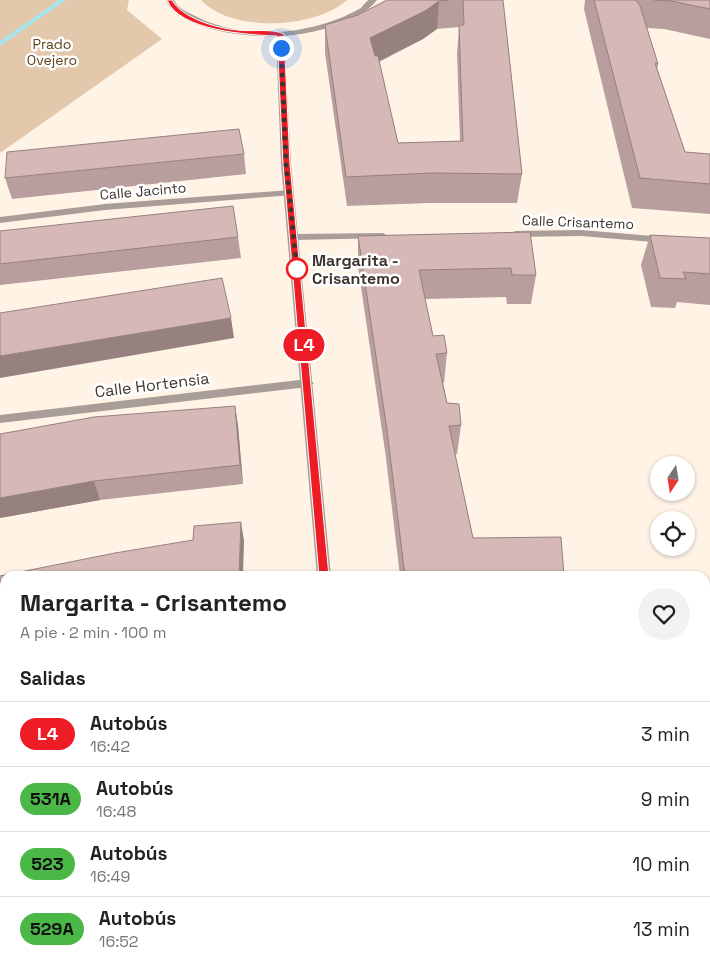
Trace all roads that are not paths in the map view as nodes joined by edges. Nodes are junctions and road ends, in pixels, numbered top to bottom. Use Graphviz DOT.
graph roads {
  1 [pos="170,0"];
  2 [pos="373,0"];
  3 [pos="280,34"];
  4 [pos="290,194"];
  5 [pos="0,220"];
  6 [pos="502,234"];
  7 [pos="393,236"];
  8 [pos="294,237"];
  9 [pos="680,241"];
  10 [pos="308,383"];
  11 [pos="0,419"];
  12 [pos="324,571"];
  1 -- 3 [label="street"];
  2 -- 3 [label="street"];
  3 -- 4 [label="street"];
  4 -- 5 [label="street, Calle Jacinto"];
  4 -- 8 [label="street"];
  6 -- 9 [label="street, Calle Crisantemo"];
  7 -- 8 [label="street"];
  8 -- 10 [label="street"];
  10 -- 11 [label="street, Calle Hortensia"];
  10 -- 12 [label="street"];
}
